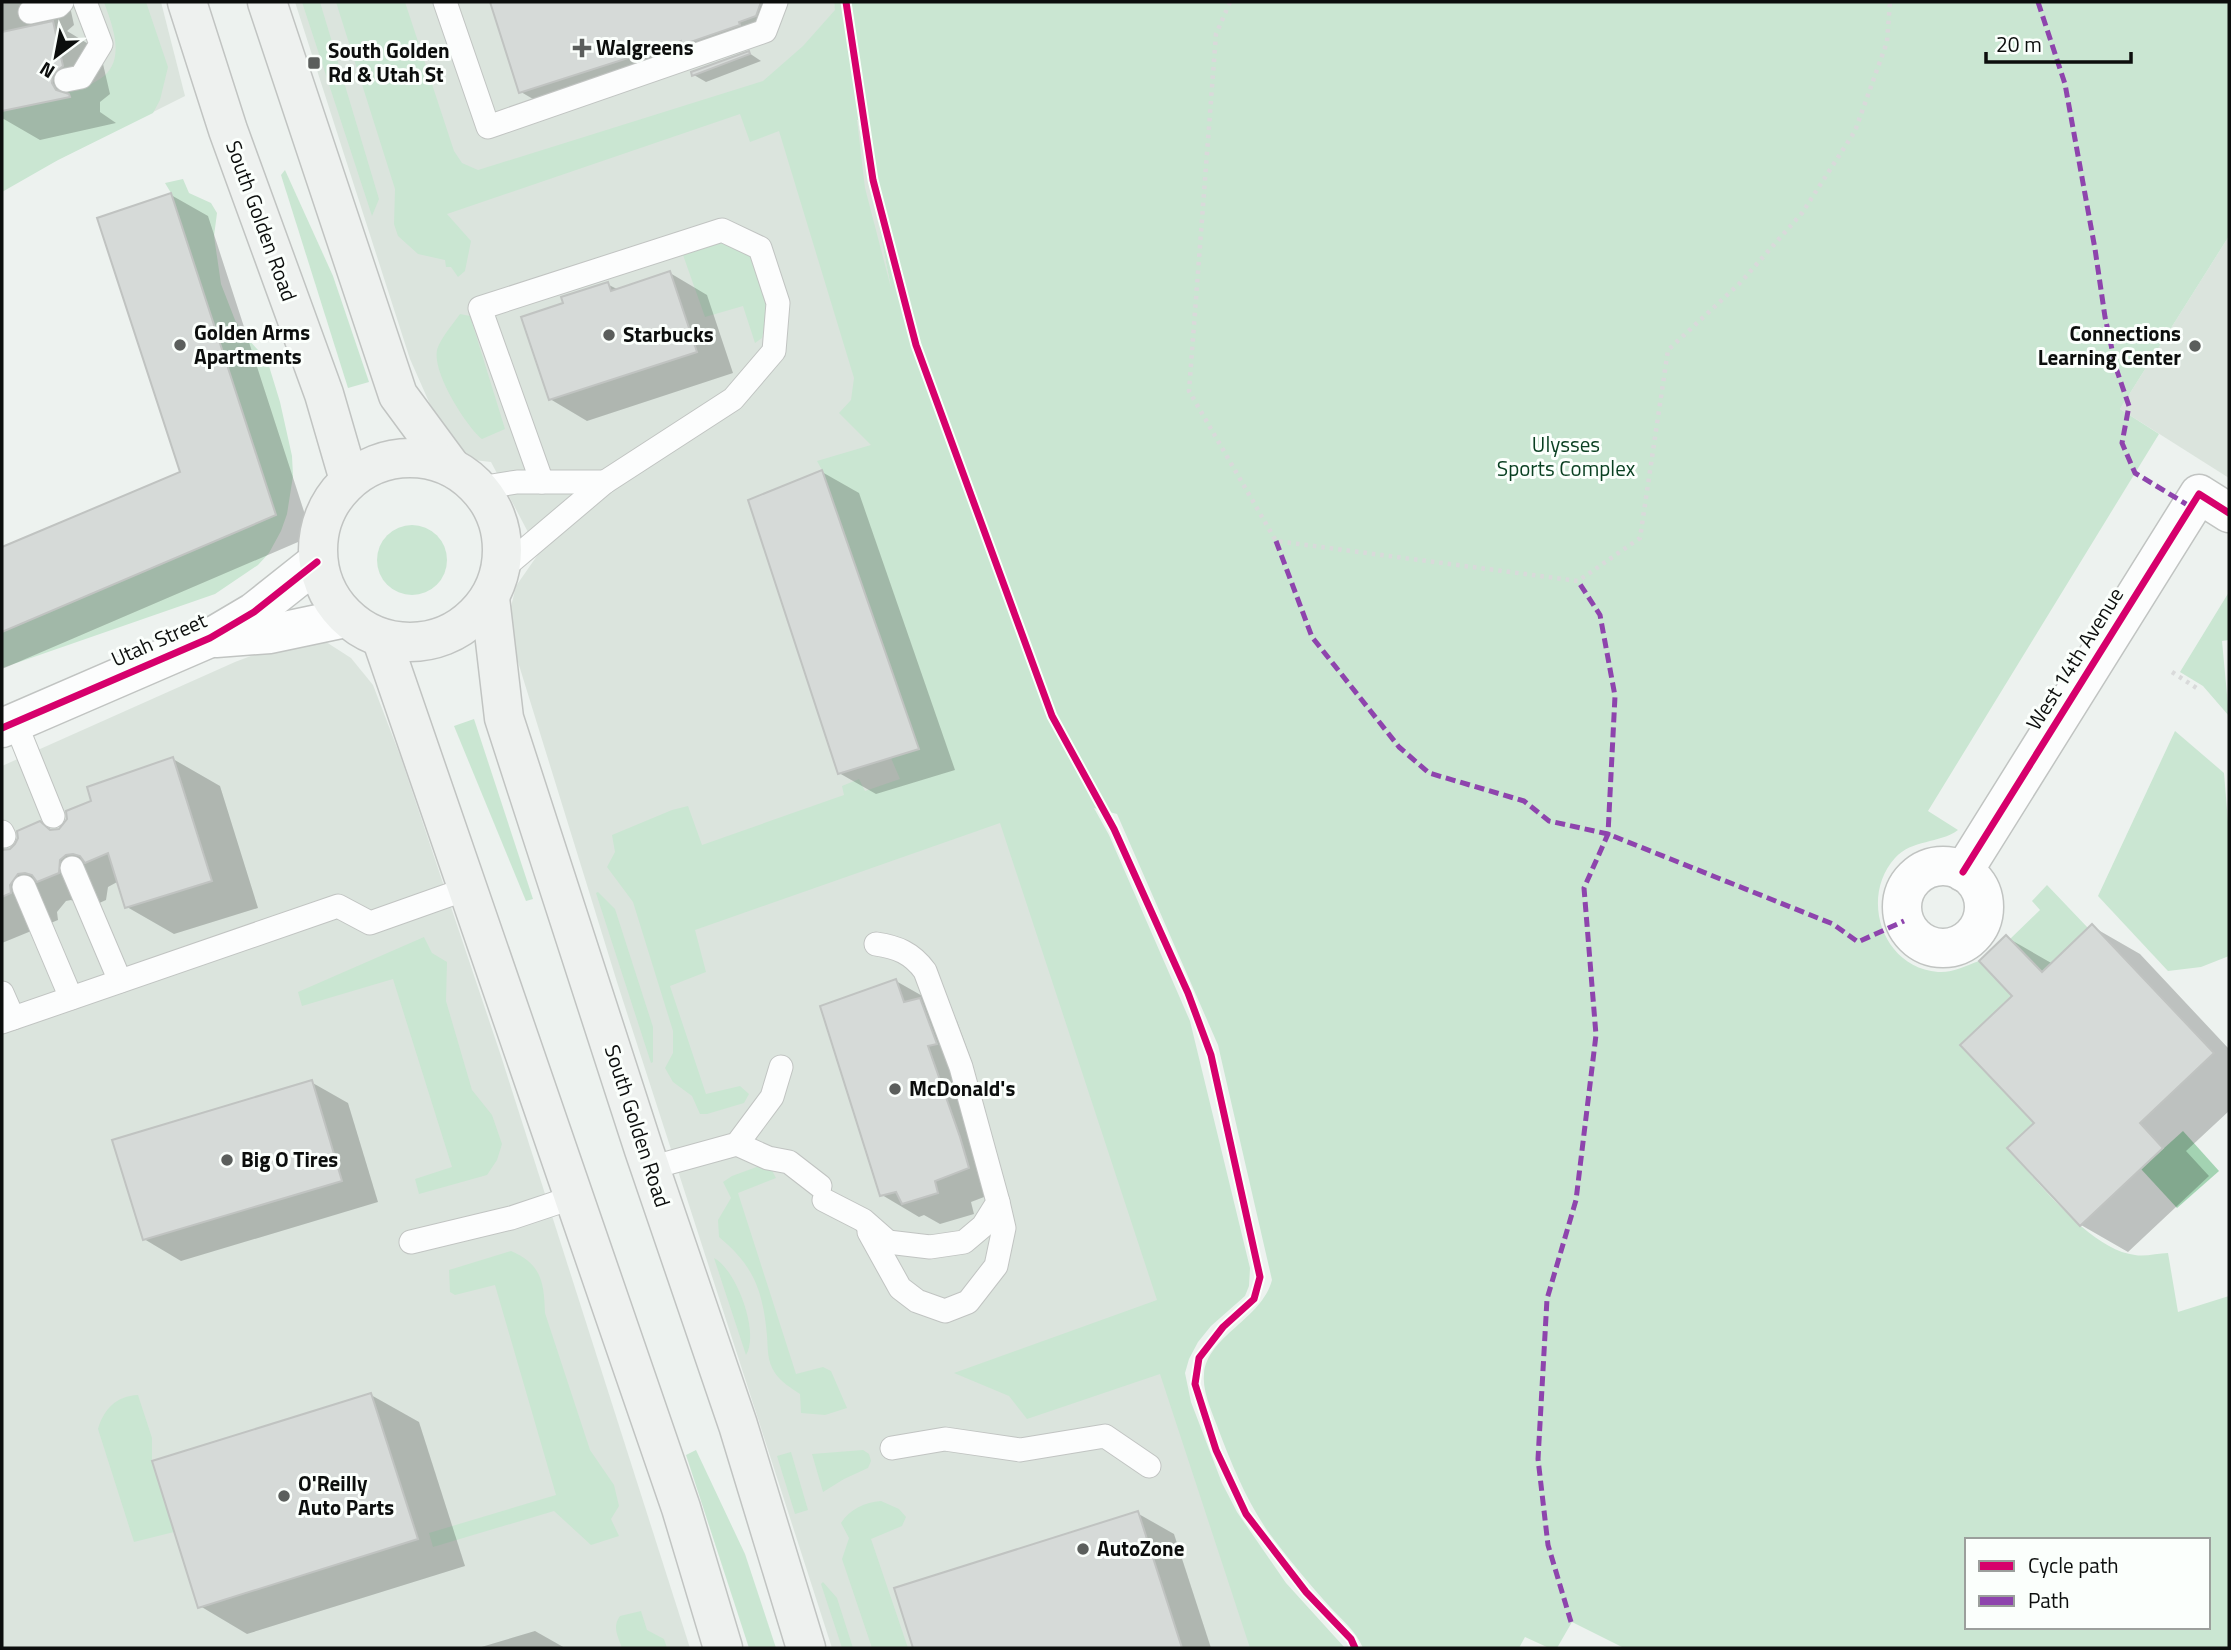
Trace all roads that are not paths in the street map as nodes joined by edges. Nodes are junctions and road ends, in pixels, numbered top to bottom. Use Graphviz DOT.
graph roads {
  1 [pos="62,2"];
  2 [pos="85,2"];
  3 [pos="187,2"];
  4 [pos="267,2"];
  5 [pos="445,2"];
  6 [pos="776,2"];
  7 [pos="30,12"];
  8 [pos="66,80"];
  9 [pos="465,477"];
  10 [pos="349,480"];
  11 [pos="542,482"];
  12 [pos="605,482"];
  13 [pos="2229,513"];
  14 [pos="317,562"];
  15 [pos="496,584"];
  16 [pos="346,618"];
  17 [pos="210,638"];
  18 [pos="382,640"];
  19 [pos="8,725"];
  20 [pos="53,816"];
  21 [pos="72,869"];
  22 [pos="1963,872"];
  23 [pos="24,887"];
  24 [pos="466,889"];
  25 [pos="876,944"];
  26 [pos="120,981"];
  27 [pos="2,993"];
  28 [pos="71,998"];
  29 [pos="7,1020"];
  30 [pos="781,1067"];
  31 [pos="737,1144"];
  32 [pos="650,1168"];
  33 [pos="574,1197"];
  34 [pos="998,1202"];
  35 [pos="863,1220"];
  36 [pos="411,1242"];
  37 [pos="892,1448"];
  38 [pos="1149,1466"];
  39 [pos="723,1648"];
  40 [pos="806,1648"];
  1 -- 7 [label="lane"];
  2 -- 8 [label="lane"];
  3 -- 10 [label="main road, South Golden Road"];
  4 -- 9 [label="main road"];
  5 -- 6 [label="lane"];
  9 -- 10 [label="main road"];
  9 -- 11 [label="lane"];
  9 -- 15 [label="main road"];
  10 -- 14 [label="main road"];
  11 -- 12 [label="lane"];
  11 -- 12 [label="lane"];
  12 -- 15 [label="lane"];
  13 -- 22 [label="street, West 14th Avenue"];
  14 -- 16 [label="main road"];
  14 -- 17 [label="street, Utah Street"];
  15 -- 18 [label="main road"];
  15 -- 32 [label="main road, South Golden Road"];
  16 -- 17 [label="street, Utah Street"];
  16 -- 18 [label="main road"];
  17 -- 19 [label="street, Utah Street"];
  18 -- 24 [label="main road"];
  19 -- 20 [label="lane"];
  21 -- 26 [label="lane"];
  23 -- 28 [label="lane"];
  24 -- 26 [label="lane"];
  24 -- 33 [label="main road"];
  25 -- 34 [label="lane"];
  26 -- 28 [label="lane"];
  27 -- 29 [label="lane"];
  28 -- 29 [label="lane"];
  30 -- 31 [label="lane"];
  31 -- 32 [label="lane"];
  31 -- 35 [label="lane"];
  32 -- 40 [label="main road, South Golden Road"];
  33 -- 36 [label="lane"];
  33 -- 39 [label="main road"];
  34 -- 35 [label="lane"];
  34 -- 35 [label="lane"];
  37 -- 38 [label="lane"];
}
